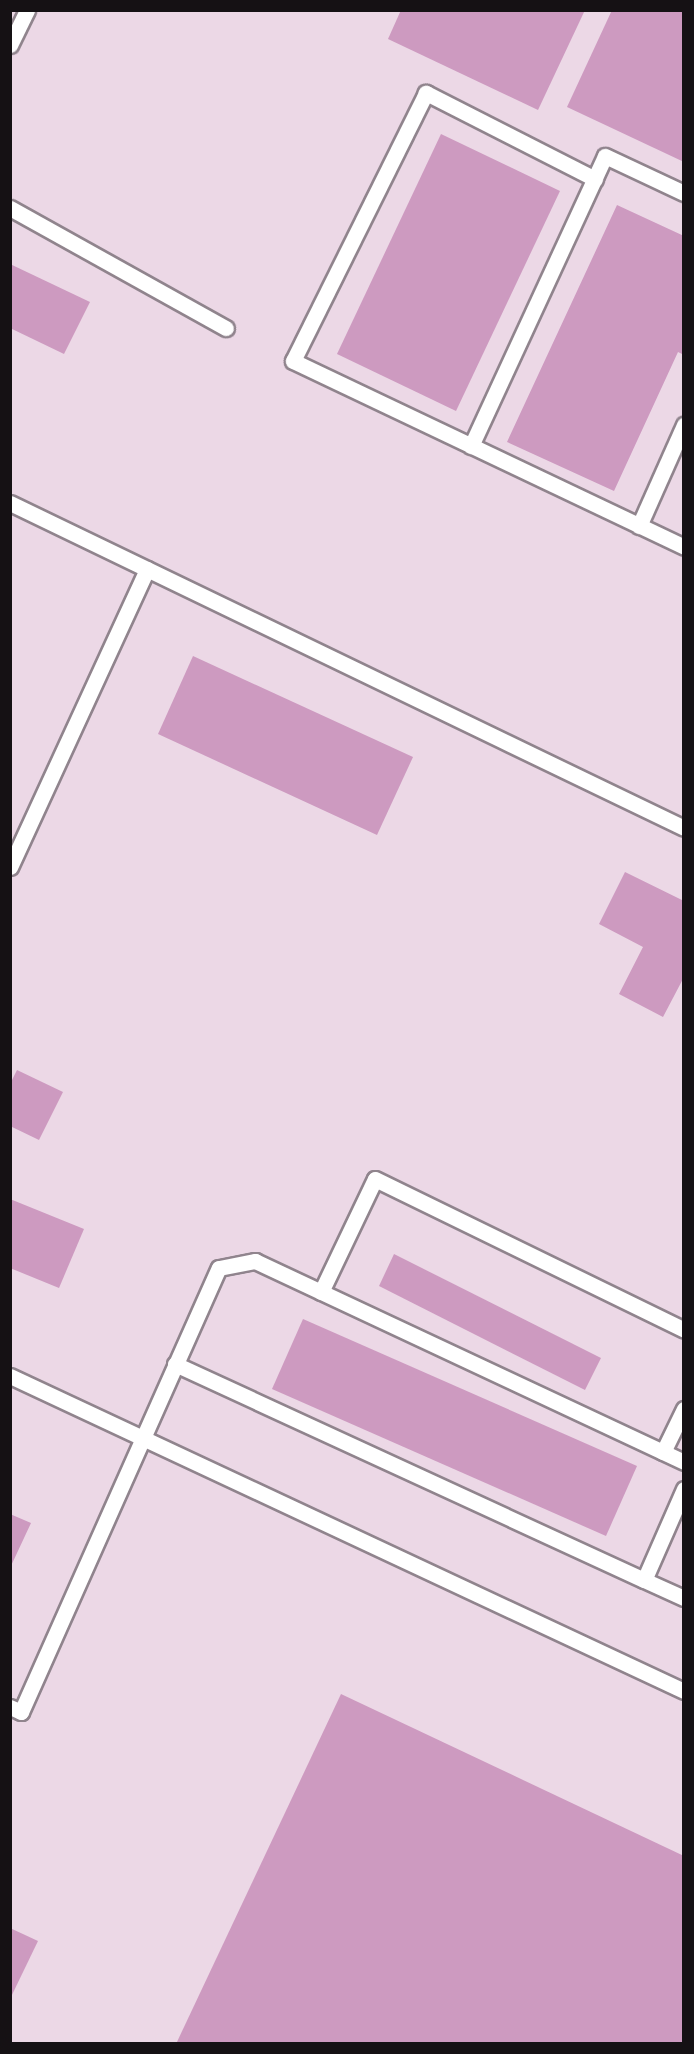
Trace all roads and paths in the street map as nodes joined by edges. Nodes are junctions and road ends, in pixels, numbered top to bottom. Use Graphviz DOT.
graph roads {
  1 [pos="27,10"];
  2 [pos="10,45"];
  3 [pos="595,179"];
  4 [pos="684,193"];
  5 [pos="10,208"];
  6 [pos="226,328"];
  7 [pos="684,425"];
  8 [pos="471,446"];
  9 [pos="10,504"];
  10 [pos="639,526"];
  11 [pos="684,547"];
  12 [pos="147,569"];
  13 [pos="684,828"];
  14 [pos="10,867"];
  15 [pos="321,1292"];
  16 [pos="684,1330"];
  17 [pos="175,1364"];
  18 [pos="10,1376"];
  19 [pos="684,1409"];
  20 [pos="142,1438"];
  21 [pos="663,1452"];
  22 [pos="684,1462"];
  23 [pos="684,1489"];
  24 [pos="644,1580"];
  25 [pos="684,1598"];
  26 [pos="684,1691"];
  27 [pos="10,1707"];
  1 -- 2 [label="lane"];
  3 -- 4 [label="lane"];
  3 -- 8 [label="lane"];
  3 -- 8 [label="lane"];
  5 -- 6 [label="lane"];
  7 -- 10 [label="lane"];
  8 -- 10 [label="lane"];
  9 -- 12 [label="lane"];
  10 -- 11 [label="lane"];
  12 -- 13 [label="lane"];
  12 -- 14 [label="lane"];
  15 -- 16 [label="lane"];
  15 -- 17 [label="lane"];
  15 -- 21 [label="lane"];
  17 -- 20 [label="lane"];
  17 -- 24 [label="lane"];
  18 -- 20 [label="lane"];
  19 -- 21 [label="lane"];
  20 -- 26 [label="lane"];
  20 -- 27 [label="lane"];
  21 -- 22 [label="lane"];
  23 -- 24 [label="lane"];
  24 -- 25 [label="lane"];
}
